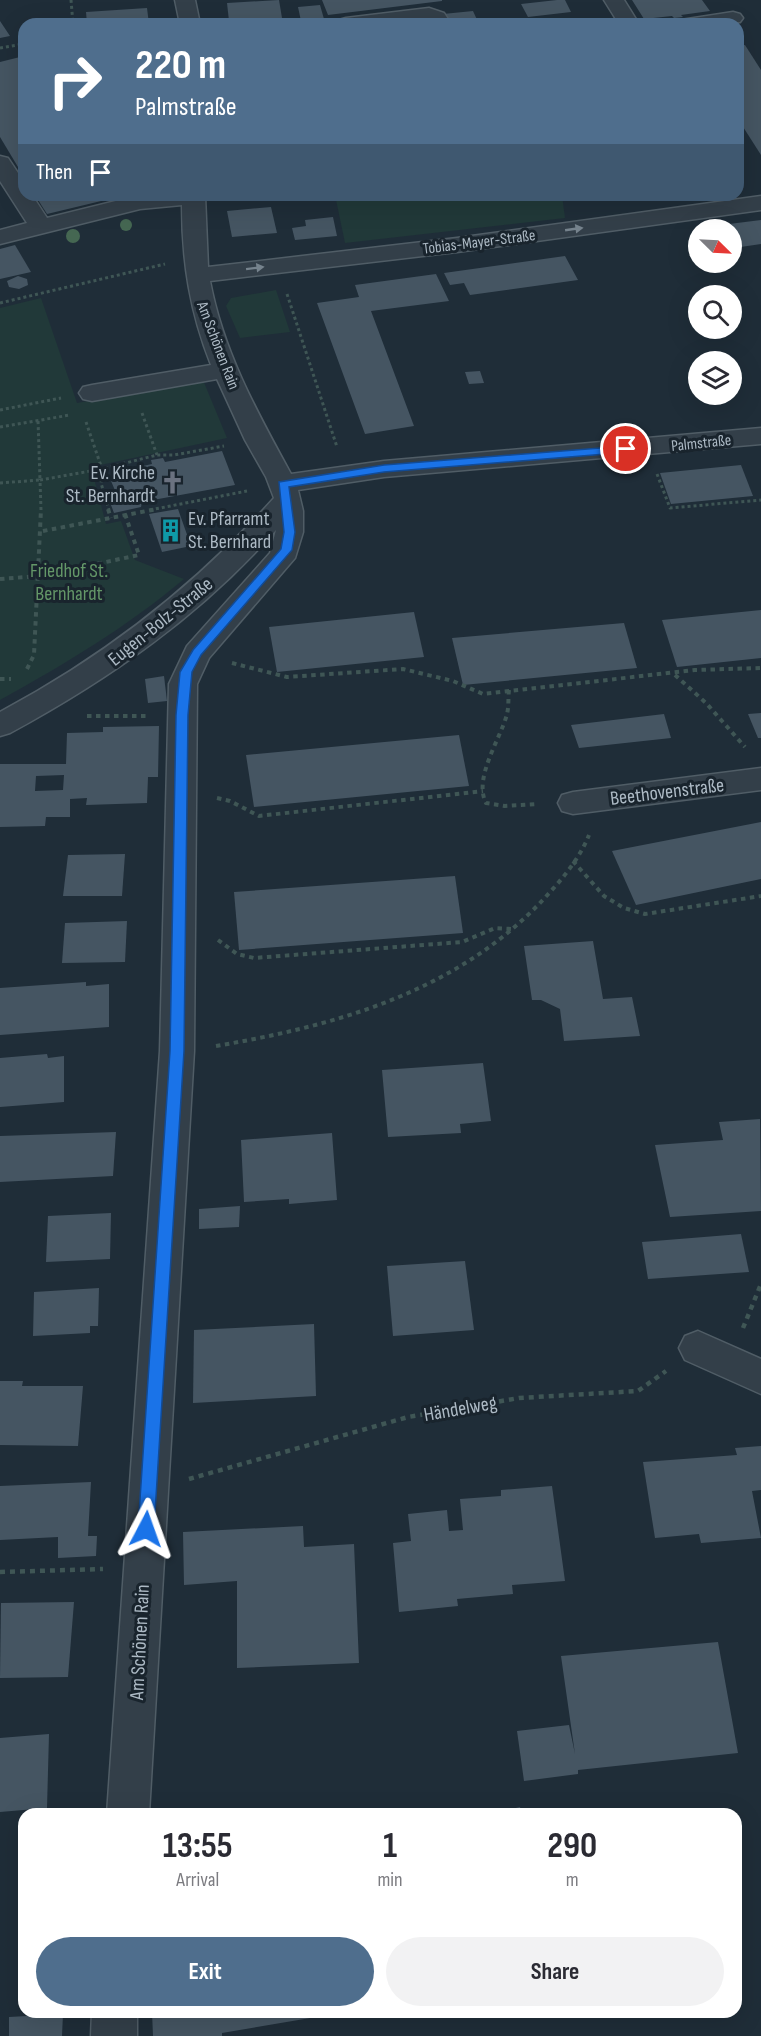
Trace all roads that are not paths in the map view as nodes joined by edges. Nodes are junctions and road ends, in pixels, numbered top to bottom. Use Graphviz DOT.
graph roads {
  1 [pos="185,0"];
  2 [pos="614,0"];
  3 [pos="189,18"];
  4 [pos="396,18"];
  5 [pos="438,18"];
  6 [pos="625,18"];
  7 [pos="0,163"];
  8 [pos="18,190"];
  9 [pos="25,201"];
  10 [pos="149,201"];
  11 [pos="194,201"];
  12 [pos="744,201"];
  13 [pos="42,226"];
  14 [pos="0,237"];
  15 [pos="196,267"];
  16 [pos="227,370"];
  17 [pos="87,403"];
  18 [pos="761,436"];
  19 [pos="285,493"];
  20 [pos="0,725"];
  21 [pos="761,779"];
  22 [pos="582,801"];
  23 [pos="713,1355"];
  24 [pos="761,1377"];
  25 [pos="128,1808"];
  26 [pos="115,2018"];
  27 [pos="114,2036"];
  1 -- 3 [label="street"];
  2 -- 6 [label="street"];
  4 -- 5 [label="street"];
  7 -- 8 [label="street"];
  9 -- 13 [label="street"];
  10 -- 13 [label="street"];
  11 -- 15 [label="street, Am Schönen Rain"];
  15 -- 12 [label="street, Tobias-Mayer-Straße, one-way"];
  13 -- 14 [label="street"];
  15 -- 16 [label="street, Am Schönen Rain"];
  16 -- 17 [label="street"];
  16 -- 19 [label="street, Am Schönen Rain"];
  18 -- 19 [label="street, Palmstraße"];
  19 -- 20 [label="street, Eugen-Bolz-Straße"];
  19 -- 25 [label="street, Am Schönen Rain"];
  21 -- 22 [label="street, Beethovenstraße"];
  23 -- 24 [label="street"];
  26 -- 27 [label="street"];
}
